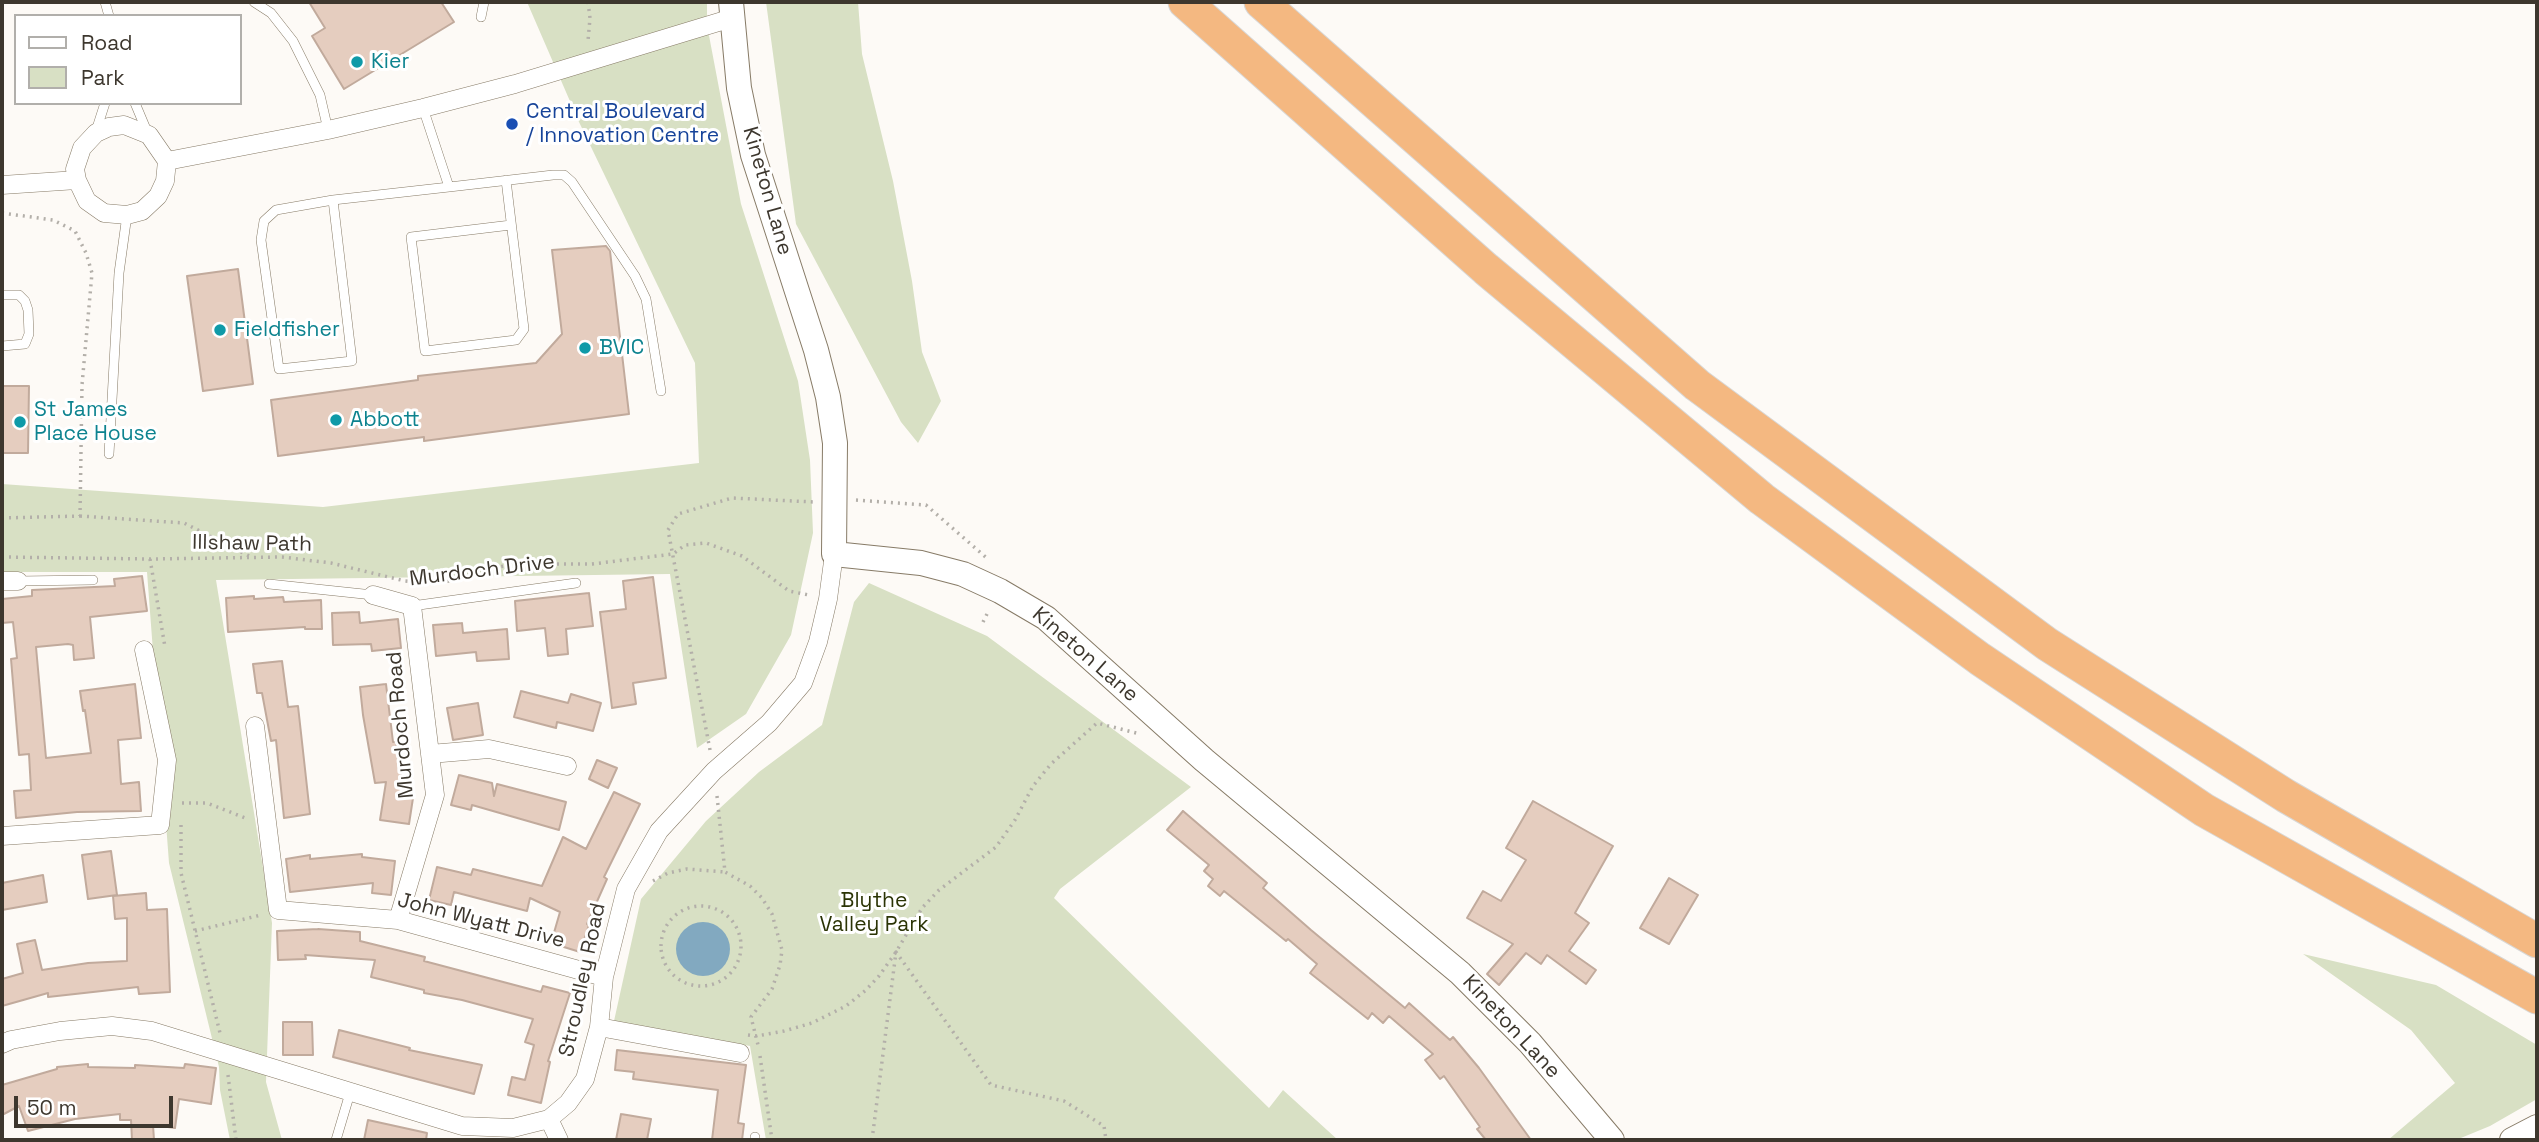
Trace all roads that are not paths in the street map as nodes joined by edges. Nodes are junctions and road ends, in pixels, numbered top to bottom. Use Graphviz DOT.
graph roads {
  1 [pos="254,2"];
  2 [pos="484,2"];
  3 [pos="1185,2"];
  4 [pos="1261,2"];
  5 [pos="732,10"];
  6 [pos="481,17"];
  7 [pos="104,105"];
  8 [pos="136,105"];
  9 [pos="423,108"];
  10 [pos="328,130"];
  11 [pos="96,133"];
  12 [pos="149,135"];
  13 [pos="167,161"];
  14 [pos="77,180"];
  15 [pos="506,180"];
  16 [pos="2,185"];
  17 [pos="449,187"];
  18 [pos="333,200"];
  19 [pos="127,215"];
  20 [pos="511,225"];
  21 [pos="2,295"];
  22 [pos="2,346"];
  23 [pos="661,391"];
  24 [pos="109,454"];
  25 [pos="834,554"];
  26 [pos="93,580"];
  27 [pos="10,581"];
  28 [pos="576,583"];
  29 [pos="270,584"];
  30 [pos="373,595"];
  31 [pos="412,606"];
  32 [pos="144,650"];
  33 [pos="255,726"];
  34 [pos="430,754"];
  35 [pos="567,766"];
  36 [pos="2,836"];
  37 [pos="398,920"];
  38 [pos="2537,941"];
  39 [pos="604,977"];
  40 [pos="2537,997"];
  41 [pos="599,1027"];
  42 [pos="2,1044"];
  43 [pos="740,1053"];
  44 [pos="350,1093"];
  45 [pos="549,1119"];
  46 [pos="2537,1127"];
  47 [pos="336,1140"];
  48 [pos="559,1140"];
  49 [pos="1612,1140"];
  50 [pos="2512,1140"];
  1 -- 10 [label="lane"];
  2 -- 6 [label="lane"];
  3 -- 40 [label="highway"];
  4 -- 38 [label="highway"];
  5 -- 9 [label="street"];
  5 -- 25 [label="street, Kineton Lane"];
  7 -- 11 [label="lane"];
  8 -- 12 [label="lane"];
  9 -- 10 [label="street"];
  9 -- 17 [label="lane"];
  10 -- 13 [label="street"];
  11 -- 12 [label="street"];
  11 -- 14 [label="street"];
  12 -- 13 [label="street"];
  13 -- 19 [label="street"];
  14 -- 16 [label="street"];
  14 -- 19 [label="street"];
  15 -- 17 [label="lane"];
  15 -- 20 [label="lane"];
  15 -- 23 [label="lane"];
  17 -- 18 [label="lane"];
  18 -- 18 [label="lane"];
  19 -- 24 [label="lane"];
  20 -- 20 [label="lane"];
  21 -- 22 [label="lane"];
  25 -- 39 [label="street, Stroudley Road"];
  25 -- 49 [label="street, Kineton Lane"];
  26 -- 27 [label="lane"];
  28 -- 31 [label="lane, Murdoch Drive"];
  29 -- 30 [label="lane, Murdoch Drive"];
  30 -- 31 [label="street, Murdoch Drive"];
  31 -- 34 [label="street, Murdoch Road"];
  32 -- 36 [label="street"];
  33 -- 37 [label="street, John Wyatt Drive"];
  34 -- 35 [label="street"];
  34 -- 37 [label="street, Murdoch Road"];
  37 -- 39 [label="street, John Wyatt Drive"];
  39 -- 41 [label="street, Stroudley Road"];
  41 -- 43 [label="street"];
  41 -- 45 [label="street, Stroudley Road"];
  42 -- 44 [label="street"];
  44 -- 45 [label="street"];
  44 -- 47 [label="lane"];
  45 -- 48 [label="street"];
  46 -- 50 [label="street"];
}
